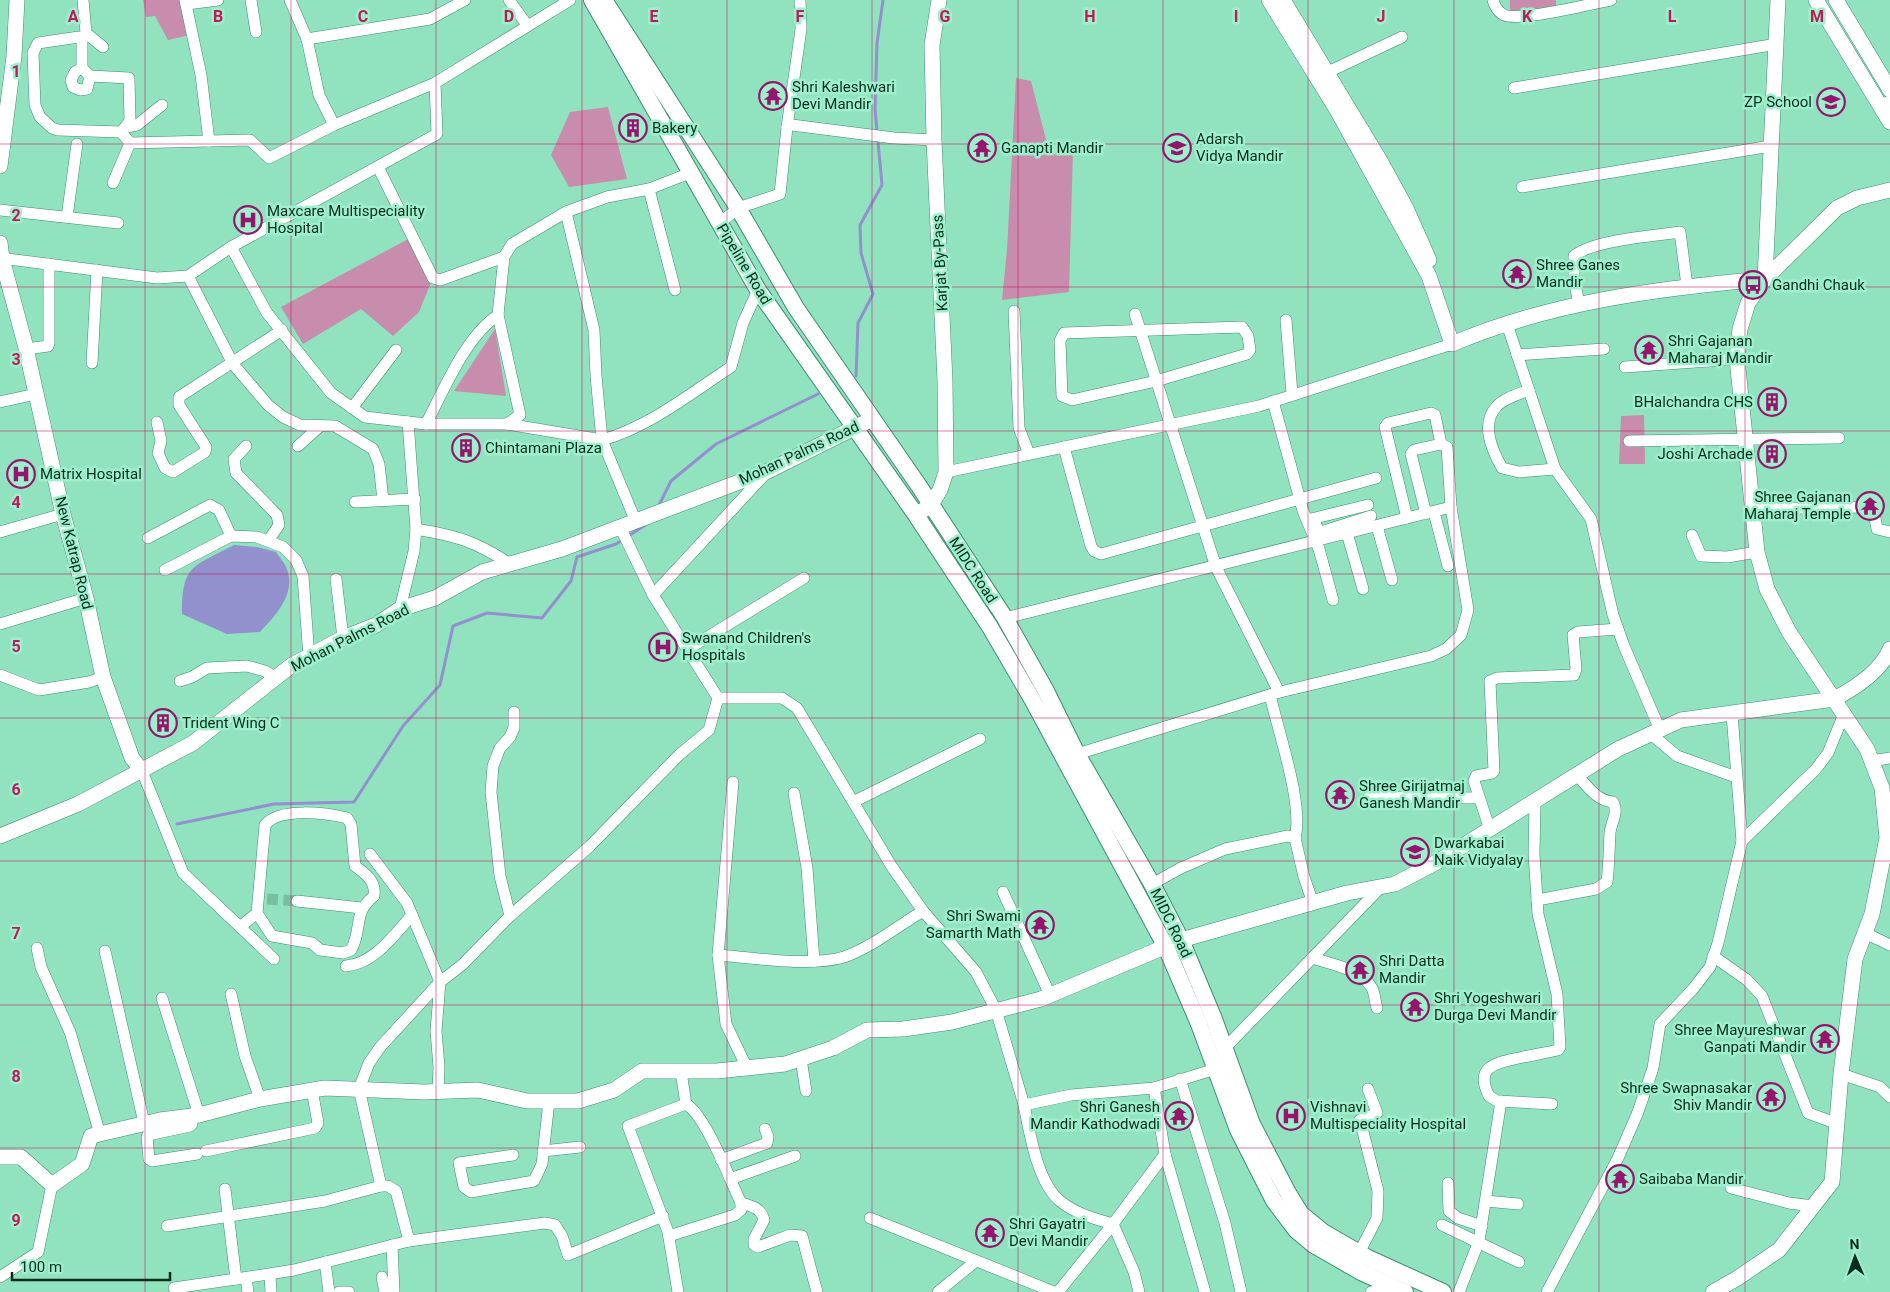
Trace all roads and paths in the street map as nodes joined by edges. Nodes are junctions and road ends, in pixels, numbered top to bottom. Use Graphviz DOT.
graph roads {
  1 [pos="17,0"];
  2 [pos="83,0"];
  3 [pos="218,0"];
  4 [pos="251,0"];
  5 [pos="290,0"];
  6 [pos="465,0"];
  7 [pos="509,0"];
  8 [pos="570,0"];
  9 [pos="592,0"];
  10 [pos="604,0"];
  11 [pos="800,0"];
  12 [pos="939,0"];
  13 [pos="1269,0"];
  14 [pos="1283,0"];
  15 [pos="1493,0"];
  16 [pos="1611,0"];
  17 [pos="1778,0"];
  18 [pos="1816,0"];
  19 [pos="1836,0"];
  20 [pos="186,2"];
  21 [pos="527,25"];
  22 [pos="256,32"];
  23 [pos="1402,37"];
  24 [pos="307,39"];
  25 [pos="1777,44"];
  26 [pos="103,47"];
  27 [pos="1328,72"];
  28 [pos="435,83"];
  29 [pos="1514,88"];
  30 [pos="1890,90"];
  31 [pos="1885,103"];
  32 [pos="162,105"];
  33 [pos="1890,122"];
  34 [pos="334,125"];
  35 [pos="787,127"];
  36 [pos="124,129"];
  37 [pos="934,140"];
  38 [pos="209,141"];
  39 [pos="130,143"];
  40 [pos="77,144"];
  41 [pos="1771,146"];
  42 [pos="1,148"];
  43 [pos="0,166"];
  44 [pos="378,167"];
  45 [pos="690,173"];
  46 [pos="113,183"];
  47 [pos="1522,188"];
  48 [pos="649,189"];
  49 [pos="1890,190"];
  50 [pos="738,208"];
  51 [pos="0,210"];
  52 [pos="566,212"];
  53 [pos="68,217"];
  54 [pos="118,223"];
  55 [pos="720,223"];
  56 [pos="0,243"];
  57 [pos="231,247"];
  58 [pos="504,257"];
  59 [pos="1,258"];
  60 [pos="49,264"];
  61 [pos="97,270"];
  62 [pos="188,276"];
  63 [pos="1765,279"];
  64 [pos="1687,286"];
  65 [pos="675,290"];
  66 [pos="758,290"];
  67 [pos="1579,305"];
  68 [pos="1014,311"];
  69 [pos="1135,314"];
  70 [pos="498,315"];
  71 [pos="1286,320"];
  72 [pos="1507,324"];
  73 [pos="282,330"];
  74 [pos="1141,332"];
  75 [pos="1456,343"];
  76 [pos="26,349"];
  77 [pos="1604,349"];
  78 [pos="396,350"];
  79 [pos="1517,355"];
  80 [pos="1737,359"];
  81 [pos="92,363"];
  82 [pos="233,364"];
  83 [pos="1624,367"];
  84 [pos="1156,381"];
  85 [pos="1528,390"];
  86 [pos="36,394"];
  87 [pos="1292,394"];
  88 [pos="1274,401"];
  89 [pos="0,402"];
  90 [pos="352,408"];
  91 [pos="872,419"];
  92 [pos="157,422"];
  93 [pos="408,422"];
  94 [pos="426,424"];
  95 [pos="507,424"];
  96 [pos="1170,425"];
  97 [pos="319,427"];
  98 [pos="854,429"];
  99 [pos="1839,438"];
  100 [pos="1747,439"];
  101 [pos="602,440"];
  102 [pos="1629,442"];
  103 [pos="1441,444"];
  104 [pos="246,446"];
  105 [pos="298,446"];
  106 [pos="1064,447"];
  107 [pos="1029,454"];
  108 [pos="1555,469"];
  109 [pos="768,471"];
  110 [pos="946,472"];
  111 [pos="1376,478"];
  112 [pos="1300,498"];
  113 [pos="415,499"];
  114 [pos="383,500"];
  115 [pos="355,502"];
  116 [pos="930,505"];
  117 [pos="1451,507"];
  118 [pos="1866,507"];
  119 [pos="1753,509"];
  120 [pos="1430,513"];
  121 [pos="63,514"];
  122 [pos="916,515"];
  123 [pos="1407,518"];
  124 [pos="1874,518"];
  125 [pos="1310,519"];
  126 [pos="1370,519"];
  127 [pos="638,521"];
  128 [pos="1203,525"];
  129 [pos="416,529"];
  130 [pos="1349,530"];
  131 [pos="622,531"];
  132 [pos="0,532"];
  133 [pos="1890,532"];
  134 [pos="1328,534"];
  135 [pos="1692,535"];
  136 [pos="231,536"];
  137 [pos="148,538"];
  138 [pos="1315,541"];
  139 [pos="268,542"];
  140 [pos="1757,552"];
  141 [pos="510,564"];
  142 [pos="1448,566"];
  143 [pos="1216,567"];
  144 [pos="165,570"];
  145 [pos="804,578"];
  146 [pos="336,579"];
  147 [pos="1392,580"];
  148 [pos="1363,589"];
  149 [pos="654,596"];
  150 [pos="86,598"];
  151 [pos="1333,600"];
  152 [pos="400,609"];
  153 [pos="1005,618"];
  154 [pos="0,624"];
  155 [pos="1618,629"];
  156 [pos="343,638"];
  157 [pos="688,649"];
  158 [pos="1890,649"];
  159 [pos="309,657"];
  160 [pos="0,675"];
  161 [pos="103,677"];
  162 [pos="276,678"];
  163 [pos="180,680"];
  164 [pos="1273,694"];
  165 [pos="718,698"];
  166 [pos="1834,699"];
  167 [pos="514,712"];
  168 [pos="1732,714"];
  169 [pos="1844,714"];
  170 [pos="1656,732"];
  171 [pos="980,739"];
  172 [pos="1077,754"];
  173 [pos="1890,758"];
  174 [pos="1871,761"];
  175 [pos="142,771"];
  176 [pos="1577,775"];
  177 [pos="1736,777"];
  178 [pos="733,782"];
  179 [pos="794,793"];
  180 [pos="1369,797"];
  181 [pos="1479,798"];
  182 [pos="855,801"];
  183 [pos="1536,802"];
  184 [pos="1490,830"];
  185 [pos="0,836"];
  186 [pos="1295,838"];
  187 [pos="1742,841"];
  188 [pos="370,854"];
  189 [pos="1886,864"];
  190 [pos="1152,884"];
  191 [pos="1382,886"];
  192 [pos="1003,892"];
  193 [pos="1537,900"];
  194 [pos="297,901"];
  195 [pos="1313,903"];
  196 [pos="362,908"];
  197 [pos="923,911"];
  198 [pos="257,914"];
  199 [pos="412,915"];
  200 [pos="510,916"];
  201 [pos="240,927"];
  202 [pos="1865,933"];
  203 [pos="1174,944"];
  204 [pos="1890,945"];
  205 [pos="37,948"];
  206 [pos="104,951"];
  207 [pos="718,955"];
  208 [pos="1713,956"];
  209 [pos="1312,958"];
  210 [pos="274,959"];
  211 [pos="814,961"];
  212 [pos="346,966"];
  213 [pos="440,982"];
  214 [pos="231,994"];
  215 [pos="1050,995"];
  216 [pos="162,998"];
  217 [pos="1377,1008"];
  218 [pos="996,1010"];
  219 [pos="1224,1049"];
  220 [pos="801,1059"];
  221 [pos="1222,1067"];
  222 [pos="747,1068"];
  223 [pos="682,1072"];
  224 [pos="1841,1074"];
  225 [pos="1180,1080"];
  226 [pos="1154,1088"];
  227 [pos="359,1089"];
  228 [pos="1368,1089"];
  229 [pos="312,1090"];
  230 [pos="806,1091"];
  231 [pos="438,1092"];
  232 [pos="1890,1097"];
  233 [pos="260,1099"];
  234 [pos="549,1101"];
  235 [pos="1502,1101"];
  236 [pos="686,1104"];
  237 [pos="1552,1104"];
  238 [pos="1024,1105"];
  239 [pos="195,1115"];
  240 [pos="144,1124"];
  241 [pos="1838,1124"];
  242 [pos="765,1129"];
  243 [pos="100,1134"];
  244 [pos="580,1147"];
  245 [pos="543,1151"];
  246 [pos="1165,1154"];
  247 [pos="513,1155"];
  248 [pos="796,1156"];
  249 [pos="0,1157"];
  250 [pos="721,1160"];
  251 [pos="730,1179"];
  252 [pos="1448,1183"];
  253 [pos="52,1185"];
  254 [pos="381,1186"];
  255 [pos="1731,1188"];
  256 [pos="225,1189"];
  257 [pos="1486,1201"];
  258 [pos="741,1203"];
  259 [pos="1518,1204"];
  260 [pos="1813,1206"];
  261 [pos="662,1216"];
  262 [pos="229,1217"];
  263 [pos="870,1218"];
  264 [pos="1113,1224"];
  265 [pos="166,1226"];
  266 [pos="1442,1226"];
  267 [pos="1482,1226"];
  268 [pos="669,1236"];
  269 [pos="409,1241"];
  270 [pos="1479,1241"];
  271 [pos="392,1245"];
  272 [pos="1359,1253"];
  273 [pos="976,1261"];
  274 [pos="325,1262"];
  275 [pos="1520,1262"];
  276 [pos="270,1275"];
  277 [pos="0,1276"];
  278 [pos="382,1277"];
  279 [pos="241,1278"];
  280 [pos="174,1288"];
  281 [pos="1401,1290"];
  282 [pos="1060,1291"];
  283 [pos="248,1292"];
  284 [pos="271,1292"];
  285 [pos="329,1292"];
  286 [pos="338,1292"];
  287 [pos="349,1292"];
  288 [pos="385,1292"];
  289 [pos="394,1292"];
  290 [pos="678,1292"];
  291 [pos="817,1292"];
  292 [pos="938,1292"];
  293 [pos="1139,1292"];
  294 [pos="1205,1292"];
  295 [pos="1241,1292"];
  296 [pos="1371,1292"];
  297 [pos="1441,1292"];
  298 [pos="1459,1292"];
  299 [pos="1547,1292"];
  300 [pos="1713,1292"];
  1 -- 42 [label="street"];
  2 -- 26 [label="street"];
  3 -- 20 [label="street"];
  4 -- 22 [label="street"];
  5 -- 24 [label="street"];
  6 -- 24 [label="street"];
  7 -- 21 [label="street"];
  8 -- 21 [label="street"];
  9 -- 45 [label="main road, Pipeline Road"];
  10 -- 50 [label="main road, Pipeline Road"];
  11 -- 35 [label="street"];
  12 -- 37 [label="street, Karjat By-Pass"];
  13 -- 75 [label="street"];
  14 -- 27 [label="street"];
  15 -- 16 [label="street"];
  17 -- 25 [label="street"];
  18 -- 31 [label="street"];
  19 -- 30 [label="street"];
  20 -- 38 [label="street"];
  21 -- 28 [label="street"];
  23 -- 27 [label="street"];
  24 -- 34 [label="street"];
  25 -- 29 [label="street"];
  25 -- 41 [label="street"];
  27 -- 75 [label="street"];
  28 -- 34 [label="street"];
  28 -- 44 [label="street"];
  31 -- 33 [label="street"];
  32 -- 36 [label="street"];
  34 -- 38 [label="street"];
  35 -- 37 [label="street"];
  35 -- 50 [label="street"];
  36 -- 36 [label="street"];
  36 -- 39 [label="street"];
  37 -- 110 [label="street, Karjat By-Pass"];
  38 -- 39 [label="street"];
  39 -- 46 [label="street"];
  40 -- 53 [label="street"];
  41 -- 47 [label="street"];
  41 -- 63 [label="street"];
  42 -- 43 [label="street"];
  44 -- 57 [label="street"];
  44 -- 58 [label="street"];
  45 -- 48 [label="street"];
  45 -- 55 [label="main road, Pipeline Road"];
  48 -- 52 [label="street"];
  48 -- 65 [label="street"];
  49 -- 63 [label="street"];
  50 -- 55 [label="street"];
  50 -- 91 [label="main road, Pipeline Road"];
  51 -- 53 [label="street"];
  52 -- 58 [label="street"];
  52 -- 101 [label="street"];
  53 -- 54 [label="street"];
  55 -- 66 [label="main road, Pipeline Road"];
  56 -- 59 [label="street, New Katrap Road"];
  57 -- 62 [label="street"];
  57 -- 73 [label="street"];
  58 -- 70 [label="street"];
  59 -- 60 [label="street"];
  59 -- 76 [label="street, New Katrap Road"];
  60 -- 61 [label="street"];
  60 -- 76 [label="street"];
  61 -- 62 [label="street"];
  61 -- 81 [label="street"];
  62 -- 82 [label="street"];
  63 -- 64 [label="street"];
  63 -- 80 [label="street"];
  64 -- 67 [label="street"];
  64 -- 67 [label="street"];
  66 -- 98 [label="main road, Pipeline Road"];
  66 -- 101 [label="street"];
  67 -- 72 [label="street"];
  68 -- 107 [label="street"];
  69 -- 74 [label="street"];
  70 -- 94 [label="street"];
  70 -- 95 [label="street"];
  71 -- 87 [label="street"];
  72 -- 75 [label="street"];
  72 -- 79 [label="street"];
  73 -- 82 [label="street"];
  73 -- 90 [label="street"];
  74 -- 84 [label="street"];
  74 -- 84 [label="street"];
  74 -- 84 [label="street"];
  75 -- 87 [label="street"];
  76 -- 86 [label="street, New Katrap Road"];
  77 -- 79 [label="street"];
  78 -- 90 [label="street"];
  79 -- 85 [label="street"];
  80 -- 83 [label="street"];
  80 -- 100 [label="street"];
  82 -- 92 [label="street"];
  82 -- 97 [label="street"];
  84 -- 96 [label="street"];
  85 -- 108 [label="street"];
  85 -- 108 [label="street"];
  86 -- 89 [label="street"];
  86 -- 121 [label="street, New Katrap Road"];
  87 -- 88 [label="street"];
  88 -- 96 [label="street"];
  88 -- 112 [label="street"];
  90 -- 93 [label="street"];
  91 -- 98 [label="street, Mohan Palms Road"];
  91 -- 116 [label="main road, Pipeline Road"];
  93 -- 94 [label="street"];
  93 -- 113 [label="street"];
  94 -- 95 [label="street"];
  95 -- 101 [label="street"];
  96 -- 106 [label="street"];
  96 -- 128 [label="street"];
  97 -- 105 [label="street"];
  97 -- 114 [label="street"];
  98 -- 109 [label="street, Mohan Palms Road"];
  98 -- 122 [label="main road, Pipeline Road"];
  99 -- 100 [label="street"];
  100 -- 102 [label="street"];
  100 -- 119 [label="street"];
  101 -- 127 [label="street"];
  103 -- 117 [label="street"];
  103 -- 120 [label="street"];
  103 -- 123 [label="street"];
  104 -- 139 [label="street"];
  106 -- 107 [label="street"];
  106 -- 128 [label="street"];
  107 -- 110 [label="street"];
  108 -- 155 [label="street"];
  109 -- 127 [label="street, Mohan Palms Road"];
  109 -- 149 [label="street"];
  110 -- 116 [label="street, Karjat By-Pass"];
  111 -- 112 [label="street"];
  112 -- 125 [label="street"];
  112 -- 128 [label="street"];
  113 -- 114 [label="street"];
  113 -- 129 [label="street"];
  114 -- 115 [label="street"];
  116 -- 122 [label="street, Karjat By-Pass"];
  116 -- 153 [label="main road, MIDC Road"];
  117 -- 120 [label="street"];
  117 -- 164 [label="street"];
  118 -- 119 [label="street"];
  119 -- 140 [label="street"];
  120 -- 123 [label="street"];
  120 -- 142 [label="street"];
  121 -- 132 [label="street"];
  121 -- 150 [label="street, New Katrap Road"];
  122 -- 203 [label="main road, MIDC Road"];
  123 -- 126 [label="street"];
  124 -- 133 [label="street"];
  125 -- 126 [label="street"];
  125 -- 134 [label="street"];
  125 -- 138 [label="street"];
  126 -- 130 [label="street"];
  126 -- 147 [label="street"];
  127 -- 131 [label="street, Mohan Palms Road"];
  128 -- 143 [label="street"];
  129 -- 141 [label="street"];
  129 -- 152 [label="street"];
  130 -- 134 [label="street"];
  130 -- 148 [label="street"];
  131 -- 141 [label="street, Mohan Palms Road"];
  131 -- 149 [label="street"];
  134 -- 138 [label="street"];
  135 -- 140 [label="street"];
  136 -- 137 [label="street"];
  136 -- 139 [label="street"];
  136 -- 144 [label="street"];
  138 -- 143 [label="street"];
  138 -- 151 [label="street"];
  139 -- 159 [label="street"];
  140 -- 166 [label="street"];
  141 -- 152 [label="street, Mohan Palms Road"];
  143 -- 153 [label="street"];
  143 -- 164 [label="street"];
  145 -- 157 [label="street"];
  146 -- 156 [label="street"];
  149 -- 157 [label="street"];
  150 -- 154 [label="street"];
  150 -- 161 [label="street, New Katrap Road"];
  152 -- 156 [label="street, Mohan Palms Road"];
  153 -- 172 [label="main road, MIDC Road"];
  155 -- 170 [label="street"];
  155 -- 181 [label="street"];
  156 -- 159 [label="street, Mohan Palms Road"];
  157 -- 165 [label="street"];
  158 -- 166 [label="street"];
  159 -- 162 [label="street, Mohan Palms Road"];
  160 -- 161 [label="street"];
  161 -- 175 [label="street, New Katrap Road"];
  162 -- 163 [label="street"];
  162 -- 175 [label="street, Mohan Palms Road"];
  164 -- 172 [label="street"];
  164 -- 186 [label="street"];
  165 -- 182 [label="street"];
  165 -- 200 [label="street"];
  166 -- 168 [label="street"];
  166 -- 169 [label="street"];
  167 -- 200 [label="street"];
  168 -- 170 [label="street"];
  168 -- 177 [label="street"];
  169 -- 174 [label="street"];
  169 -- 187 [label="street"];
  170 -- 176 [label="street"];
  170 -- 177 [label="street"];
  171 -- 182 [label="street"];
  172 -- 190 [label="main road, MIDC Road"];
  173 -- 174 [label="street"];
  174 -- 189 [label="street"];
  175 -- 185 [label="street, Mohan Palms Road"];
  175 -- 201 [label="street"];
  176 -- 183 [label="street"];
  176 -- 193 [label="street"];
  177 -- 187 [label="street"];
  178 -- 207 [label="street"];
  179 -- 211 [label="street"];
  180 -- 181 [label="street"];
  181 -- 184 [label="street"];
  182 -- 197 [label="street"];
  183 -- 184 [label="street"];
  183 -- 193 [label="street"];
  184 -- 191 [label="street"];
  186 -- 190 [label="street"];
  186 -- 195 [label="street"];
  187 -- 208 [label="street"];
  188 -- 199 [label="street"];
  189 -- 202 [label="street"];
  190 -- 203 [label="main road, MIDC Road"];
  191 -- 195 [label="street"];
  191 -- 209 [label="street"];
  192 -- 215 [label="street"];
  193 -- 235 [label="street"];
  194 -- 196 [label="street"];
  195 -- 203 [label="street"];
  196 -- 198 [label="street"];
  196 -- 198 [label="street"];
  197 -- 211 [label="street"];
  197 -- 218 [label="street"];
  198 -- 201 [label="street"];
  199 -- 212 [label="street"];
  199 -- 213 [label="street"];
  200 -- 213 [label="street"];
  201 -- 210 [label="street"];
  202 -- 204 [label="street"];
  202 -- 224 [label="street"];
  203 -- 215 [label="street"];
  203 -- 219 [label="main road, MIDC Road"];
  203 -- 221 [label="main road, MIDC Road"];
  205 -- 243 [label="street"];
  206 -- 240 [label="street"];
  207 -- 211 [label="street"];
  207 -- 222 [label="street"];
  208 -- 241 [label="street"];
  208 -- 299 [label="street"];
  209 -- 217 [label="street"];
  209 -- 219 [label="street"];
  213 -- 227 [label="street"];
  213 -- 231 [label="street"];
  214 -- 233 [label="street"];
  215 -- 218 [label="street"];
  216 -- 239 [label="street"];
  218 -- 220 [label="street"];
  218 -- 238 [label="street"];
  219 -- 221 [label="main road, MIDC Road"];
  220 -- 222 [label="street"];
  220 -- 230 [label="street"];
  221 -- 225 [label="street"];
  221 -- 272 [label="main road, MIDC Road"];
  221 -- 281 [label="main road, MIDC Road"];
  222 -- 223 [label="street"];
  223 -- 234 [label="street"];
  223 -- 236 [label="street"];
  224 -- 232 [label="street"];
  224 -- 241 [label="street"];
  225 -- 226 [label="street"];
  225 -- 295 [label="street"];
  226 -- 238 [label="street"];
  226 -- 246 [label="street"];
  227 -- 229 [label="street"];
  227 -- 231 [label="street"];
  227 -- 254 [label="street"];
  228 -- 272 [label="street"];
  229 -- 233 [label="street"];
  229 -- 239 [label="street"];
  231 -- 234 [label="street"];
  233 -- 239 [label="street"];
  234 -- 245 [label="street"];
  235 -- 237 [label="street"];
  235 -- 257 [label="street"];
  236 -- 250 [label="street"];
  236 -- 261 [label="street"];
  238 -- 264 [label="street"];
  239 -- 240 [label="street"];
  240 -- 243 [label="street"];
  241 -- 260 [label="street"];
  242 -- 250 [label="street"];
  243 -- 253 [label="street"];
  244 -- 245 [label="street"];
  245 -- 247 [label="street"];
  246 -- 264 [label="street"];
  246 -- 294 [label="street"];
  248 -- 251 [label="street"];
  249 -- 253 [label="street"];
  250 -- 251 [label="street"];
  251 -- 258 [label="street"];
  252 -- 267 [label="street"];
  253 -- 277 [label="street"];
  254 -- 262 [label="street"];
  254 -- 269 [label="street"];
  255 -- 260 [label="street"];
  256 -- 262 [label="street"];
  257 -- 259 [label="street"];
  257 -- 267 [label="street"];
  258 -- 268 [label="street"];
  258 -- 291 [label="street"];
  260 -- 300 [label="street"];
  261 -- 268 [label="street"];
  261 -- 269 [label="street"];
  262 -- 265 [label="street"];
  262 -- 279 [label="street"];
  263 -- 273 [label="street"];
  264 -- 282 [label="street"];
  264 -- 293 [label="street"];
  266 -- 270 [label="street"];
  267 -- 270 [label="street"];
  268 -- 290 [label="street"];
  269 -- 271 [label="street"];
  270 -- 275 [label="street"];
  270 -- 298 [label="street"];
  271 -- 274 [label="street"];
  271 -- 289 [label="street"];
  272 -- 297 [label="main road, MIDC Road"];
  273 -- 282 [label="street"];
  273 -- 292 [label="street"];
  274 -- 276 [label="street"];
  274 -- 285 [label="street"];
  276 -- 279 [label="street"];
  276 -- 284 [label="street"];
  278 -- 288 [label="street"];
  279 -- 280 [label="street"];
  279 -- 283 [label="street"];
  281 -- 296 [label="street"];
  286 -- 287 [label="street"];
}
